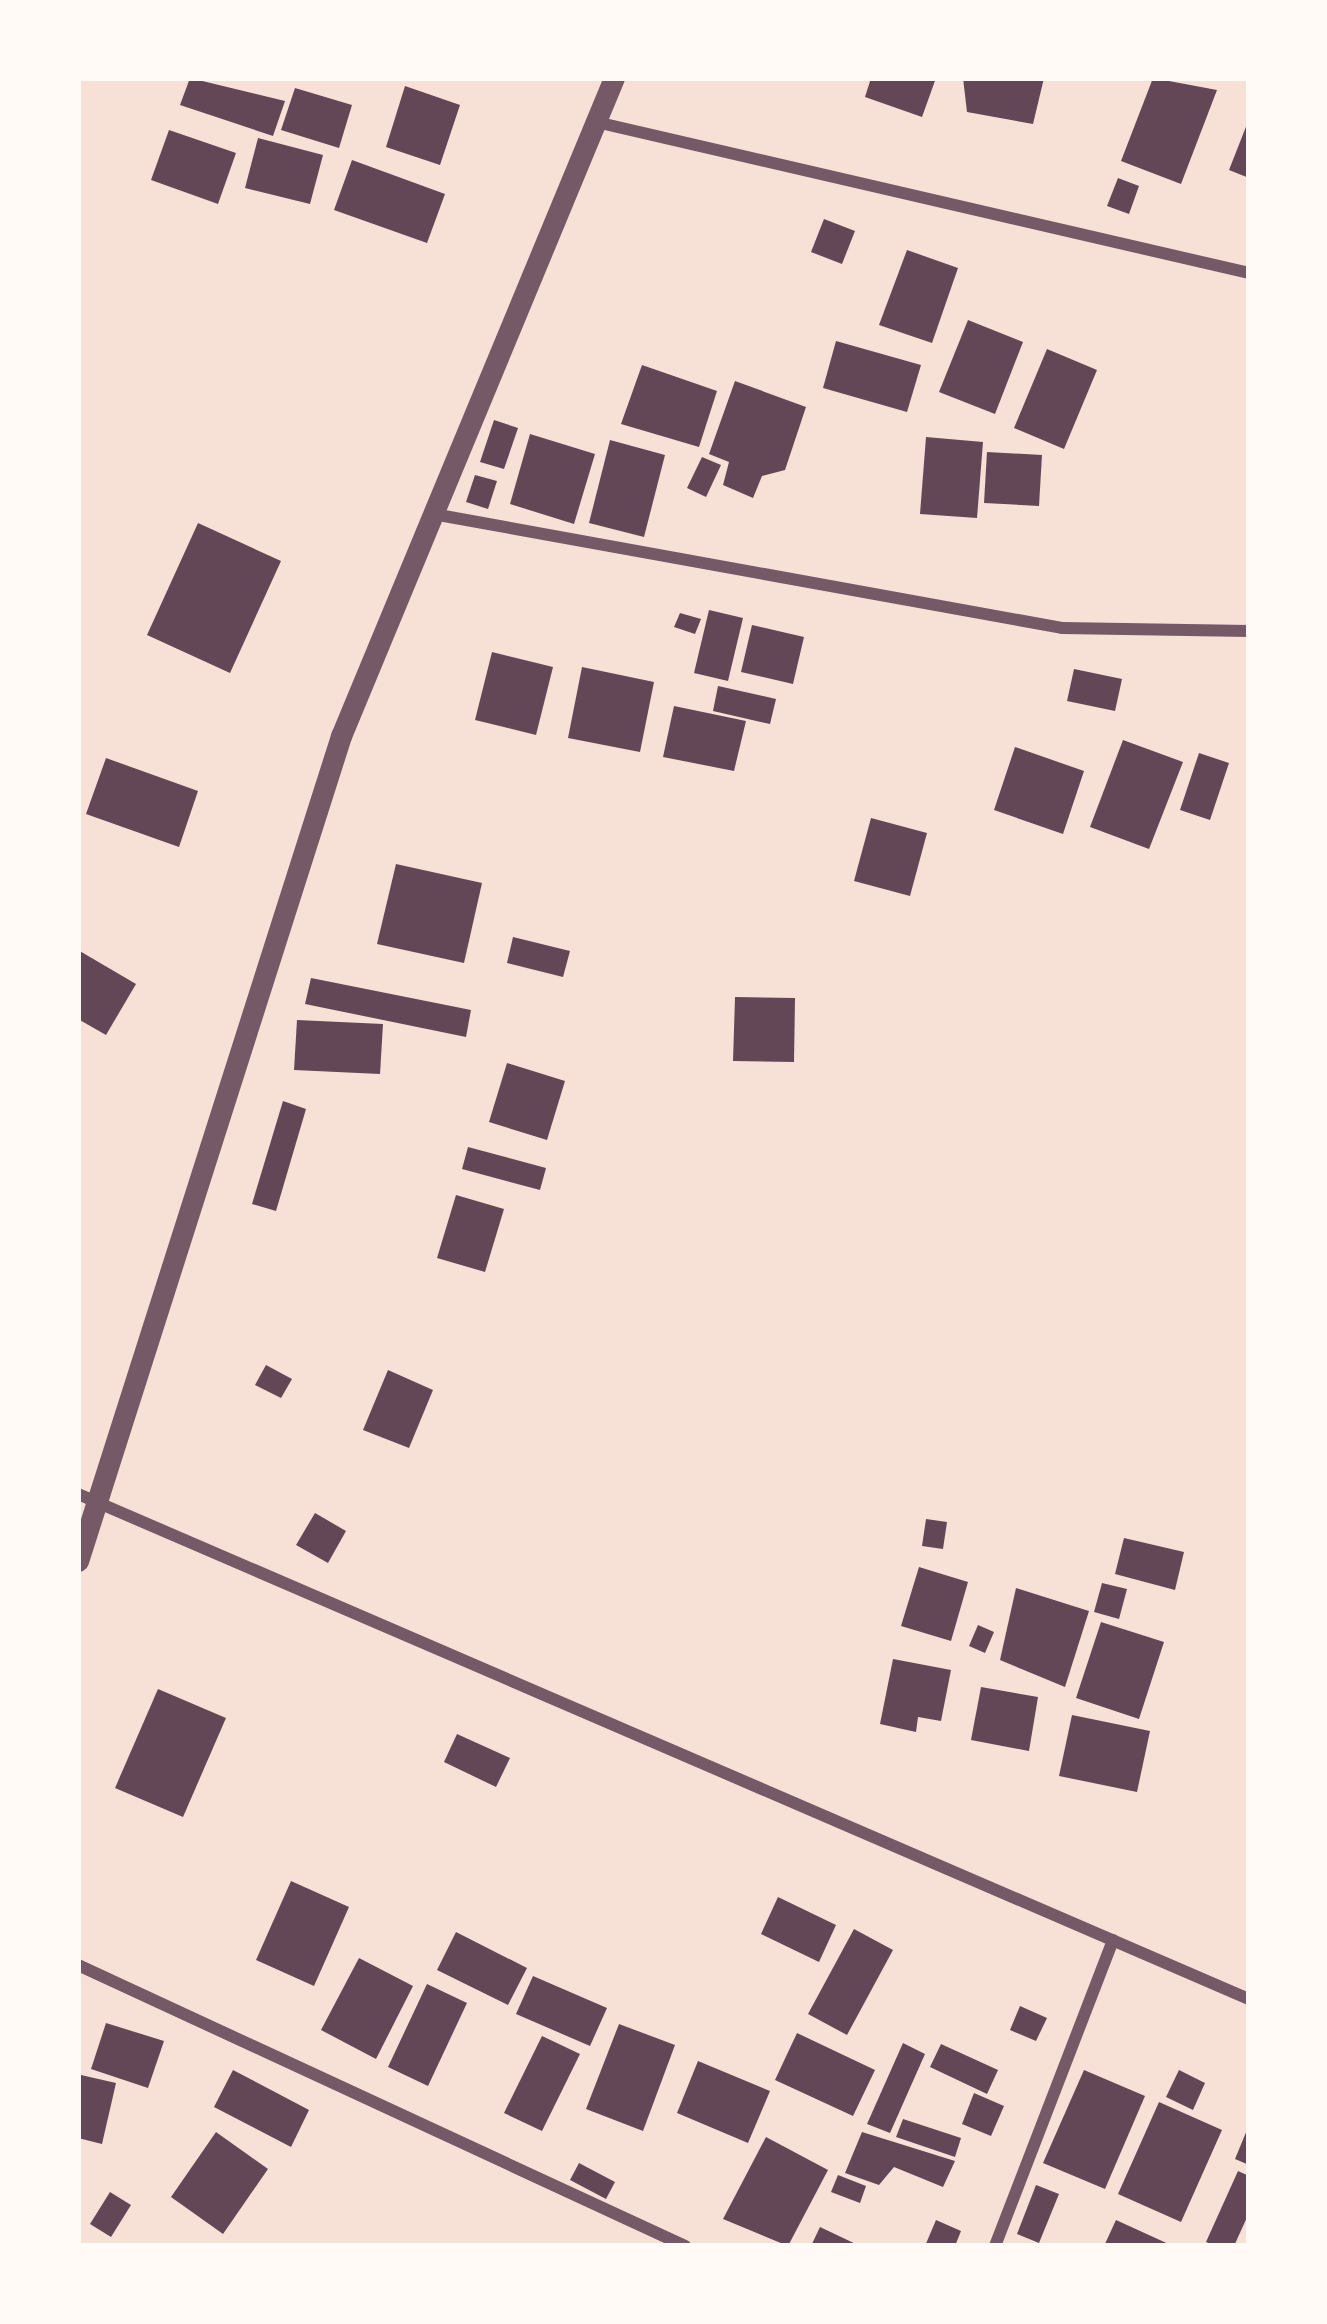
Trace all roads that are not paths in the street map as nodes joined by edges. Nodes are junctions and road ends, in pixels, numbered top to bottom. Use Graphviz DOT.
graph roads {
  1 [pos="614,78"];
  2 [pos="596,122"];
  3 [pos="1249,273"];
  4 [pos="433,514"];
  5 [pos="1249,631"];
  6 [pos="86,1498"];
  7 [pos="78,1561"];
  8 [pos="1113,1940"];
  9 [pos="78,1965"];
  10 [pos="1249,1999"];
  11 [pos="686,2246"];
  12 [pos="995,2246"];
  1 -- 2 [label="street"];
  2 -- 3 [label="street"];
  2 -- 4 [label="street"];
  4 -- 5 [label="street"];
  4 -- 6 [label="street"];
  6 -- 7 [label="street"];
  6 -- 8 [label="street"];
  8 -- 10 [label="street"];
  8 -- 12 [label="street"];
  9 -- 11 [label="street"];
}
